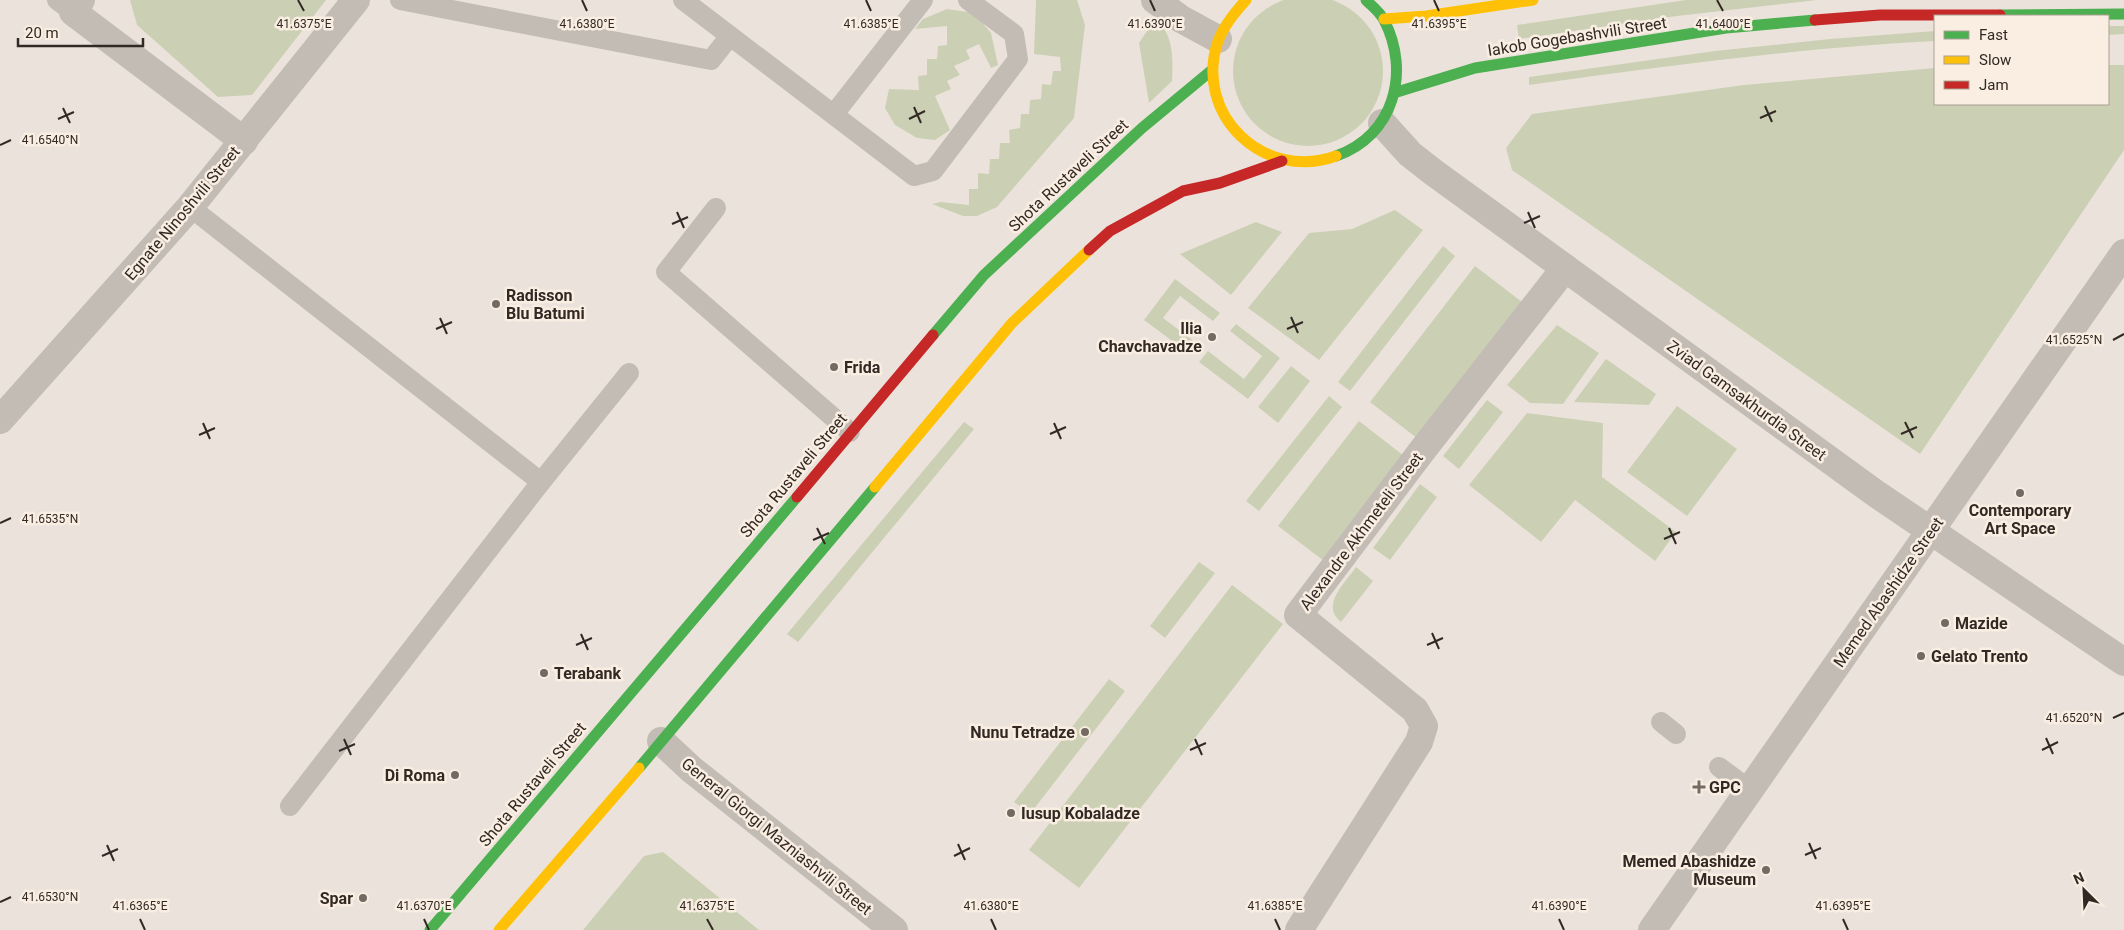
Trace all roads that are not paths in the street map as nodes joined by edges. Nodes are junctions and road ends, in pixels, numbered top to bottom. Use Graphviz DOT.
graph roads {
  1 [pos="356,0"];
  2 [pos="400,0"];
  3 [pos="683,0"];
  4 [pos="923,0"];
  5 [pos="968,0"];
  6 [pos="1155,0"];
  7 [pos="1246,0"];
  8 [pos="1366,0"];
  9 [pos="1532,0"];
  10 [pos="70,4"];
  11 [pos="2124,14"];
  12 [pos="1384,19"];
  13 [pos="730,36"];
  14 [pos="1218,38"];
  15 [pos="1212,70"];
  16 [pos="1397,92"];
  17 [pos="834,114"];
  18 [pos="1382,124"];
  19 [pos="244,141"];
  20 [pos="1282,161"];
  21 [pos="190,207"];
  22 [pos="716,208"];
  23 [pos="2124,253"];
  24 [pos="1565,268"];
  25 [pos="628,373"];
  26 [pos="0,420"];
  27 [pos="850,432"];
  28 [pos="542,482"];
  29 [pos="1930,531"];
  30 [pos="2124,662"];
  31 [pos="661,741"];
  32 [pos="1719,768"];
  33 [pos="1750,790"];
  34 [pos="290,806"];
  35 [pos="430,930"];
  36 [pos="499,930"];
  37 [pos="894,930"];
  38 [pos="1299,930"];
  39 [pos="1652,930"];
  1 -- 19 [label="street, Egnate Ninoshvili Street"];
  2 -- 13 [label="lane"];
  3 -- 13 [label="lane"];
  4 -- 17 [label="lane"];
  5 -- 17 [label="lane"];
  6 -- 14 [label="street"];
  7 -- 14 [label="main road"];
  8 -- 12 [label="main road"];
  9 -- 12 [label="main road"];
  10 -- 19 [label="street"];
  11 -- 16 [label="main road, Iakob Gogebashvili Street"];
  12 -- 16 [label="main road"];
  13 -- 17 [label="lane"];
  14 -- 15 [label="main road"];
  15 -- 20 [label="main road"];
  15 -- 27 [label="main road, Shota Rustaveli Street"];
  16 -- 18 [label="main road"];
  18 -- 20 [label="main road"];
  18 -- 24 [label="street, Zviad Gamsakhurdia Street"];
  19 -- 21 [label="street, Egnate Ninoshvili Street"];
  20 -- 31 [label="main road"];
  21 -- 26 [label="street, Egnate Ninoshvili Street"];
  21 -- 28 [label="lane"];
  22 -- 27 [label="lane"];
  23 -- 29 [label="street, Memed Abashidze Street"];
  24 -- 29 [label="street, Zviad Gamsakhurdia Street"];
  24 -- 38 [label="street, Alexandre Akhmeteli Street"];
  25 -- 28 [label="lane"];
  27 -- 35 [label="main road, Shota Rustaveli Street"];
  28 -- 34 [label="lane"];
  29 -- 30 [label="street, Zviad Gamsakhurdia Street"];
  29 -- 33 [label="street, Memed Abashidze Street"];
  31 -- 36 [label="main road"];
  31 -- 37 [label="street, General Giorgi Mazniashvili Street"];
  32 -- 33 [label="lane"];
  33 -- 39 [label="street, Memed Abashidze Street"];
}
